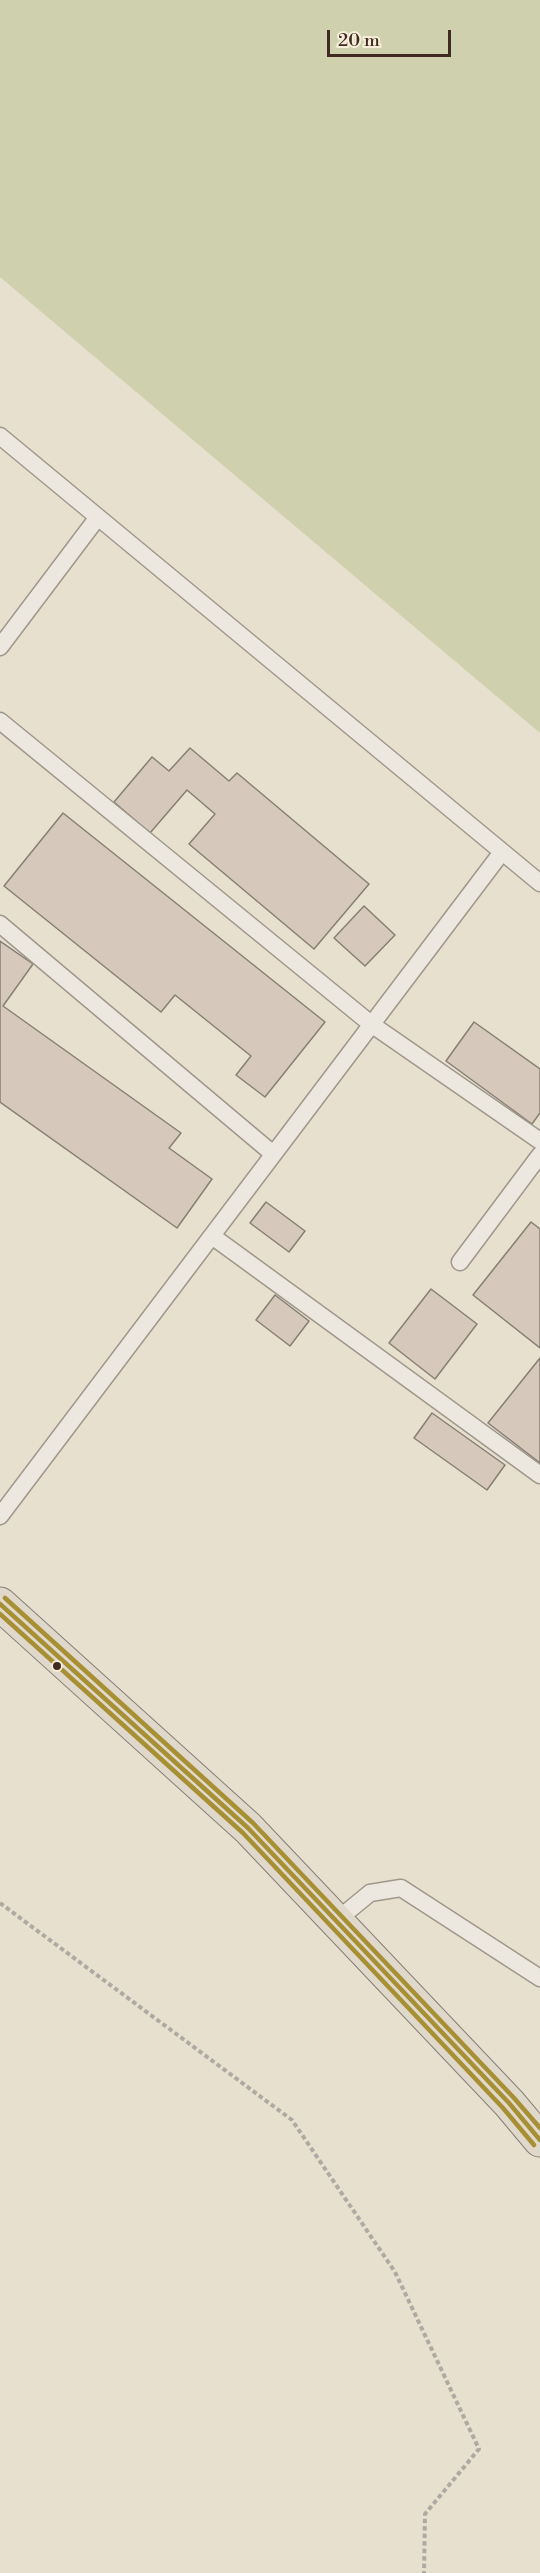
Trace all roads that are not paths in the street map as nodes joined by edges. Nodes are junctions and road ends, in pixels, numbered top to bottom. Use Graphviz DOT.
graph roads {
  1 [pos="0,436"];
  2 [pos="98,517"];
  3 [pos="0,647"];
  4 [pos="0,721"];
  5 [pos="502,852"];
  6 [pos="540,882"];
  7 [pos="0,924"];
  8 [pos="371,1024"];
  9 [pos="540,1141"];
  10 [pos="273,1153"];
  11 [pos="540,1155"];
  12 [pos="212,1236"];
  13 [pos="460,1262"];
  14 [pos="540,1475"];
  15 [pos="0,1516"];
  16 [pos="0,1604"];
  17 [pos="336,1921"];
  18 [pos="540,1978"];
  19 [pos="540,2140"];
  1 -- 2 [label="lane"];
  2 -- 3 [label="lane"];
  2 -- 5 [label="lane"];
  4 -- 8 [label="lane"];
  5 -- 6 [label="lane"];
  5 -- 8 [label="lane"];
  7 -- 10 [label="lane"];
  8 -- 9 [label="lane"];
  8 -- 10 [label="lane"];
  10 -- 12 [label="lane"];
  11 -- 13 [label="lane"];
  12 -- 14 [label="lane"];
  12 -- 15 [label="lane"];
  16 -- 17 [label="main road"];
  17 -- 18 [label="lane"];
  17 -- 19 [label="main road"];
}
